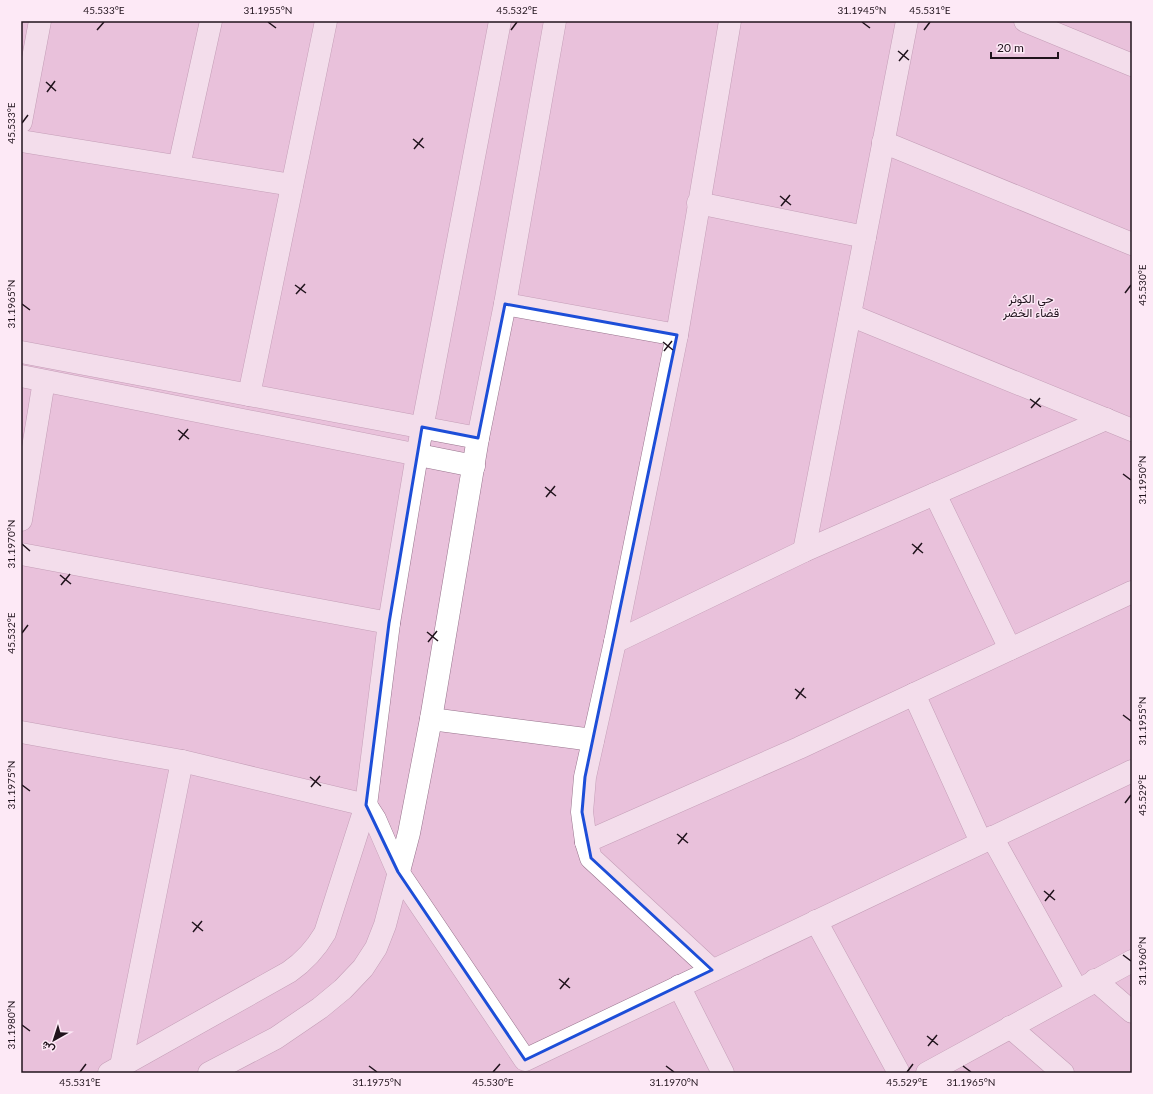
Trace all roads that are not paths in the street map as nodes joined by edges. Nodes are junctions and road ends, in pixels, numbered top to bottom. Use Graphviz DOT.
graph roads {
  1 [pos="40,21"];
  2 [pos="211,21"];
  3 [pos="326,21"];
  4 [pos="500,21"];
  5 [pos="555,21"];
  6 [pos="730,21"];
  7 [pos="907,21"];
  8 [pos="1025,21"];
  9 [pos="1132,65"];
  10 [pos="25,76"];
  11 [pos="21,122"];
  12 [pos="21,141"];
  13 [pos="883,142"];
  14 [pos="179,166"];
  15 [pos="292,185"];
  16 [pos="698,203"];
  17 [pos="865,237"];
  18 [pos="1132,244"];
  19 [pos="505,304"];
  20 [pos="850,315"];
  21 [pos="677,335"];
  22 [pos="21,352"];
  23 [pos="21,376"];
  24 [pos="44,381"];
  25 [pos="249,395"];
  26 [pos="1106,419"];
  27 [pos="422,427"];
  28 [pos="1132,430"];
  29 [pos="478,438"];
  30 [pos="417,455"];
  31 [pos="474,466"];
  32 [pos="935,494"];
  33 [pos="21,520"];
  34 [pos="804,551"];
  35 [pos="21,554"];
  36 [pos="1132,592"];
  37 [pos="389,623"];
  38 [pos="615,642"];
  39 [pos="1010,649"];
  40 [pos="914,694"];
  41 [pos="431,719"];
  42 [pos="21,732"];
  43 [pos="593,740"];
  44 [pos="182,761"];
  45 [pos="1132,771"];
  46 [pos="366,805"];
  47 [pos="987,840"];
  48 [pos="586,842"];
  49 [pos="398,872"];
  50 [pos="816,921"];
  51 [pos="1132,961"];
  52 [pos="712,970"];
  53 [pos="1086,985"];
  54 [pos="678,986"];
  55 [pos="1132,1012"];
  56 [pos="1010,1027"];
  57 [pos="115,1069"];
  58 [pos="896,1072"];
  59 [pos="209,1073"];
  60 [pos="723,1073"];
  61 [pos="927,1073"];
  62 [pos="1063,1073"];
  1 -- 10 [label="street"];
  2 -- 14 [label="street"];
  3 -- 15 [label="street"];
  4 -- 27 [label="street"];
  5 -- 19 [label="street"];
  6 -- 16 [label="street"];
  7 -- 13 [label="street"];
  8 -- 9 [label="street"];
  10 -- 11 [label="street"];
  12 -- 14 [label="street"];
  13 -- 17 [label="street"];
  13 -- 18 [label="street"];
  14 -- 15 [label="street"];
  15 -- 25 [label="street"];
  16 -- 17 [label="street"];
  16 -- 21 [label="street"];
  17 -- 20 [label="street"];
  19 -- 21 [label="street"];
  19 -- 29 [label="street"];
  20 -- 26 [label="street"];
  20 -- 34 [label="street"];
  21 -- 38 [label="street"];
  22 -- 25 [label="street"];
  23 -- 24 [label="street"];
  24 -- 30 [label="street"];
  24 -- 33 [label="street"];
  25 -- 27 [label="street"];
  26 -- 28 [label="street"];
  26 -- 32 [label="street"];
  27 -- 29 [label="street"];
  27 -- 30 [label="street"];
  29 -- 31 [label="street"];
  30 -- 31 [label="street"];
  30 -- 37 [label="street"];
  31 -- 41 [label="street"];
  32 -- 34 [label="street"];
  32 -- 39 [label="street"];
  34 -- 38 [label="street"];
  35 -- 37 [label="street"];
  36 -- 39 [label="street"];
  37 -- 46 [label="street"];
  38 -- 43 [label="street"];
  39 -- 40 [label="street"];
  40 -- 47 [label="street"];
  40 -- 48 [label="street"];
  41 -- 43 [label="street"];
  41 -- 49 [label="street"];
  42 -- 44 [label="street"];
  43 -- 48 [label="street"];
  44 -- 46 [label="street"];
  44 -- 57 [label="street"];
  45 -- 47 [label="street"];
  46 -- 49 [label="street"];
  46 -- 57 [label="street"];
  47 -- 50 [label="street"];
  47 -- 53 [label="street"];
  48 -- 52 [label="street"];
  49 -- 54 [label="street"];
  49 -- 59 [label="street"];
  50 -- 52 [label="street"];
  50 -- 58 [label="street"];
  51 -- 53 [label="street"];
  52 -- 54 [label="street"];
  53 -- 55 [label="street"];
  53 -- 56 [label="street"];
  54 -- 60 [label="street"];
  56 -- 61 [label="street"];
  56 -- 62 [label="street"];
}
